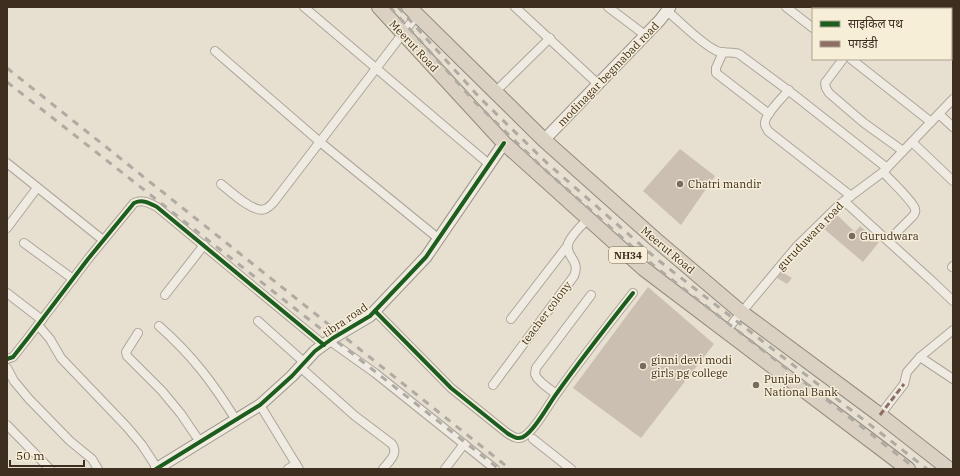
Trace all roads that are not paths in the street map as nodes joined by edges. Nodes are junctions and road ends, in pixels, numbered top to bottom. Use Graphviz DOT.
graph roads {
  1 [pos="304,7"];
  2 [pos="379,7"];
  3 [pos="515,7"];
  4 [pos="608,7"];
  5 [pos="786,7"];
  6 [pos="669,9"];
  7 [pos="413,11"];
  8 [pos="812,27"];
  9 [pos="403,33"];
  10 [pos="645,35"];
  11 [pos="550,38"];
  12 [pos="215,51"];
  13 [pos="723,52"];
  14 [pos="842,60"];
  15 [pos="852,60"];
  16 [pos="376,69"];
  17 [pos="598,84"];
  18 [pos="789,90"];
  19 [pos="495,92"];
  20 [pos="953,99"];
  21 [pos="769,114"];
  22 [pos="939,114"];
  23 [pos="931,122"];
  24 [pos="953,127"];
  25 [pos="544,140"];
  26 [pos="320,142"];
  27 [pos="912,142"];
  28 [pos="504,143"];
  29 [pos="903,151"];
  30 [pos="7,163"];
  31 [pos="490,164"];
  32 [pos="885,170"];
  33 [pos="953,181"];
  34 [pos="221,184"];
  35 [pos="36,188"];
  36 [pos="847,198"];
  37 [pos="588,219"];
  38 [pos="7,228"];
  39 [pos="438,239"];
  40 [pos="103,240"];
  41 [pos="888,241"];
  42 [pos="24,243"];
  43 [pos="204,245"];
  44 [pos="568,245"];
  45 [pos="73,279"];
  46 [pos="7,293"];
  47 [pos="633,293"];
  48 [pos="165,295"];
  49 [pos="591,295"];
  50 [pos="953,302"];
  51 [pos="375,311"];
  52 [pos="741,312"];
  53 [pos="512,319"];
  54 [pos="258,321"];
  55 [pos="40,323"];
  56 [pos="159,326"];
  57 [pos="953,330"];
  58 [pos="726,332"];
  59 [pos="138,333"];
  60 [pos="327,343"];
  61 [pos="920,357"];
  62 [pos="7,359"];
  63 [pos="303,365"];
  64 [pos="7,368"];
  65 [pos="953,379"];
  66 [pos="492,385"];
  67 [pos="556,394"];
  68 [pos="260,405"];
  69 [pos="880,415"];
  70 [pos="236,420"];
  71 [pos="7,425"];
  72 [pos="533,439"];
  73 [pos="200,442"];
  74 [pos="464,444"];
  75 [pos="298,466"];
  76 [pos="387,468"];
  77 [pos="50,469"];
  78 [pos="98,469"];
  79 [pos="157,469"];
  80 [pos="288,469"];
  81 [pos="445,469"];
  82 [pos="495,469"];
  83 [pos="571,469"];
  84 [pos="908,469"];
  85 [pos="949,469"];
  1 -- 16 [label="street"];
  2 -- 9 [label="highway, Meerut Road / NH34"];
  3 -- 11 [label="street"];
  4 -- 10 [label="street"];
  5 -- 8 [label="street"];
  6 -- 10 [label="street, modinagar begmabad road"];
  6 -- 13 [label="street"];
  7 -- 9 [label="street"];
  7 -- 19 [label="highway, Meerut Road / NH34"];
  9 -- 16 [label="street"];
  9 -- 28 [label="highway, Meerut Road / NH34"];
  10 -- 17 [label="street, modinagar begmabad road"];
  11 -- 17 [label="street"];
  11 -- 19 [label="street"];
  12 -- 26 [label="street"];
  13 -- 18 [label="street"];
  13 -- 21 [label="street"];
  14 -- 29 [label="street"];
  15 -- 23 [label="street"];
  16 -- 26 [label="street"];
  16 -- 31 [label="street"];
  17 -- 25 [label="street, modinagar begmabad road"];
  18 -- 21 [label="street"];
  18 -- 32 [label="street"];
  19 -- 25 [label="highway, Meerut Road / NH34"];
  20 -- 22 [label="street, guruduwara road"];
  21 -- 36 [label="street"];
  22 -- 23 [label="street, guruduwara road"];
  22 -- 24 [label="street"];
  23 -- 27 [label="street, guruduwara road"];
  25 -- 52 [label="highway, Meerut Road / NH34"];
  26 -- 34 [label="street"];
  26 -- 39 [label="street"];
  27 -- 29 [label="street, guruduwara road"];
  27 -- 33 [label="street"];
  28 -- 31 [label="street, tibra road"];
  28 -- 37 [label="highway, Meerut Road / NH34"];
  29 -- 32 [label="street, guruduwara road"];
  30 -- 35 [label="street"];
  31 -- 39 [label="street, tibra road"];
  32 -- 36 [label="street, guruduwara road"];
  32 -- 41 [label="street"];
  35 -- 38 [label="street"];
  35 -- 40 [label="street"];
  36 -- 41 [label="street"];
  36 -- 52 [label="street, guruduwara road"];
  37 -- 44 [label="street"];
  37 -- 58 [label="highway, Meerut Road / NH34"];
  39 -- 51 [label="street, tibra road"];
  40 -- 43 [label="street"];
  40 -- 45 [label="street"];
  41 -- 50 [label="street"];
  42 -- 45 [label="street"];
  43 -- 48 [label="street"];
  43 -- 60 [label="street"];
  44 -- 53 [label="street"];
  44 -- 66 [label="street, teacher colony"];
  45 -- 55 [label="street"];
  46 -- 55 [label="street"];
  47 -- 67 [label="street"];
  49 -- 67 [label="street"];
  51 -- 60 [label="street, tibra road"];
  51 -- 67 [label="street"];
  52 -- 58 [label="street, guruduwara road"];
  52 -- 69 [label="highway, Meerut Road / NH34"];
  54 -- 63 [label="street"];
  55 -- 62 [label="street"];
  55 -- 79 [label="street"];
  56 -- 70 [label="street"];
  57 -- 61 [label="street"];
  58 -- 84 [label="highway, Meerut Road / NH34"];
  59 -- 73 [label="street"];
  60 -- 63 [label="street, tibra road"];
  60 -- 74 [label="street"];
  61 -- 65 [label="street"];
  61 -- 69 [label="street"];
  63 -- 68 [label="street, tibra road"];
  63 -- 76 [label="street"];
  64 -- 78 [label="street"];
  68 -- 70 [label="street, tibra road"];
  68 -- 75 [label="street"];
  69 -- 85 [label="highway, Meerut Road / NH34"];
  70 -- 73 [label="street, tibra road"];
  71 -- 77 [label="street"];
  72 -- 83 [label="street"];
  73 -- 79 [label="street, tibra road"];
  74 -- 81 [label="street"];
  74 -- 82 [label="street"];
  75 -- 80 [label="street"];
}
